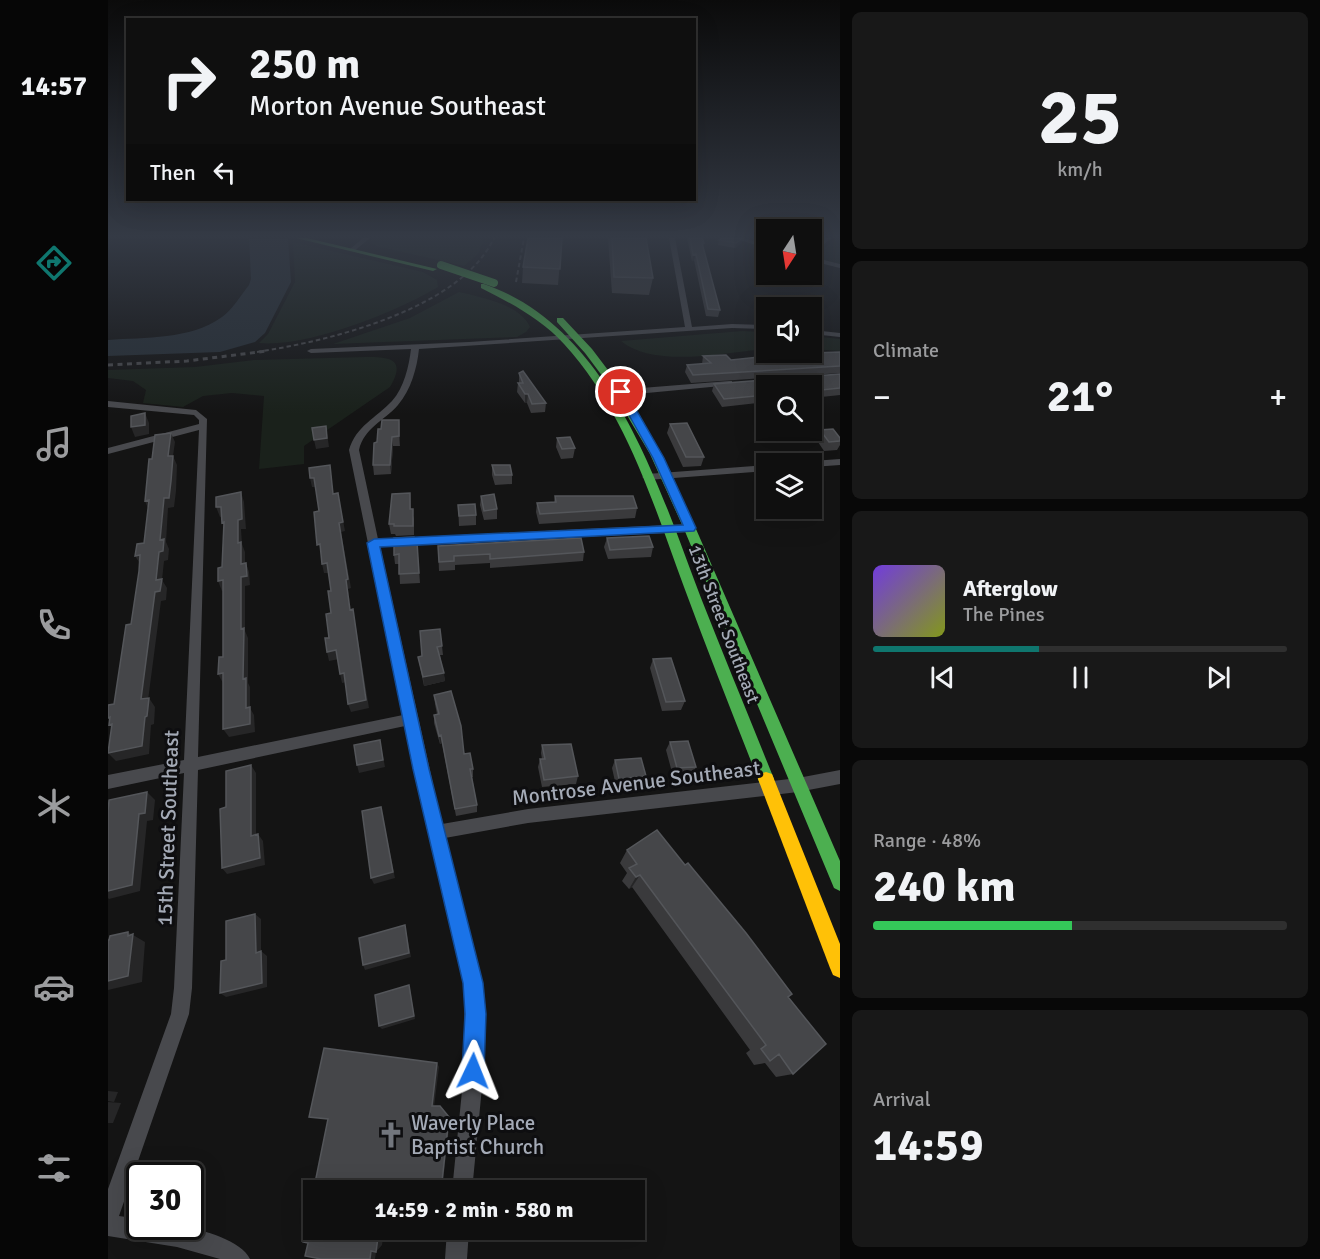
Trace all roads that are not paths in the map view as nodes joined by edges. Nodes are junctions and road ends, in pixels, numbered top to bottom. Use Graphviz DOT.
graph roads {
  1 [pos="509,297"];
  2 [pos="517,297"];
  3 [pos="683,297"];
  4 [pos="756,327"];
  5 [pos="689,330"];
  6 [pos="822,333"];
  7 [pos="840,335"];
  8 [pos="579,337"];
  9 [pos="563,338"];
  10 [pos="415,346"];
  11 [pos="311,351"];
  12 [pos="738,383"];
  13 [pos="621,392"];
  14 [pos="604,394"];
  15 [pos="108,404"];
  16 [pos="203,426"];
  17 [pos="108,451"];
  18 [pos="822,464"];
  19 [pos="838,465"];
  20 [pos="756,469"];
  21 [pos="668,476"];
  22 [pos="647,477"];
  23 [pos="690,528"];
  24 [pos="668,529"];
  25 [pos="374,543"];
  26 [pos="410,719"];
  27 [pos="192,764"];
  28 [pos="840,777"];
  29 [pos="108,782"];
  30 [pos="798,786"];
  31 [pos="770,788"];
  32 [pos="437,832"];
  33 [pos="840,882"];
  34 [pos="840,968"];
  35 [pos="463,1180"];
  36 [pos="108,1218"];
  37 [pos="108,1225"];
  38 [pos="457,1240"];
  39 [pos="239,1259"];
  40 [pos="456,1259"];
  1 -- 9 [label="main road, 13th Street Southeast"];
  2 -- 8 [label="main road, 13th Street Southeast"];
  3 -- 5 [label="street"];
  4 -- 5 [label="street"];
  5 -- 8 [label="street"];
  6 -- 7 [label="street"];
  8 -- 9 [label="street"];
  8 -- 13 [label="main road, 13th Street Southeast"];
  9 -- 10 [label="street"];
  9 -- 14 [label="main road, 13th Street Southeast"];
  10 -- 11 [label="street"];
  10 -- 25 [label="street"];
  12 -- 13 [label="street"];
  13 -- 14 [label="street"];
  13 -- 21 [label="main road, 13th Street Southeast"];
  14 -- 22 [label="main road, 13th Street Southeast"];
  15 -- 16 [label="street"];
  16 -- 17 [label="street"];
  16 -- 27 [label="street, 15th Street Southeast"];
  18 -- 19 [label="street"];
  20 -- 21 [label="street"];
  21 -- 22 [label="street"];
  21 -- 23 [label="main road, 13th Street Southeast"];
  22 -- 24 [label="main road, 13th Street Southeast"];
  23 -- 24 [label="street"];
  23 -- 30 [label="main road, 13th Street Southeast"];
  24 -- 25 [label="street"];
  24 -- 31 [label="main road, 13th Street Southeast"];
  25 -- 26 [label="street"];
  26 -- 27 [label="street"];
  26 -- 32 [label="street"];
  27 -- 29 [label="street"];
  27 -- 36 [label="street, 15th Street Southeast"];
  28 -- 30 [label="street, Montrose Avenue Southeast"];
  30 -- 31 [label="street, Montrose Avenue Southeast"];
  30 -- 33 [label="main road, 13th Street Southeast"];
  31 -- 32 [label="street, Montrose Avenue Southeast"];
  31 -- 34 [label="main road, 13th Street Southeast"];
  32 -- 35 [label="street"];
  37 -- 39 [label="street"];
  38 -- 40 [label="street"];
}
